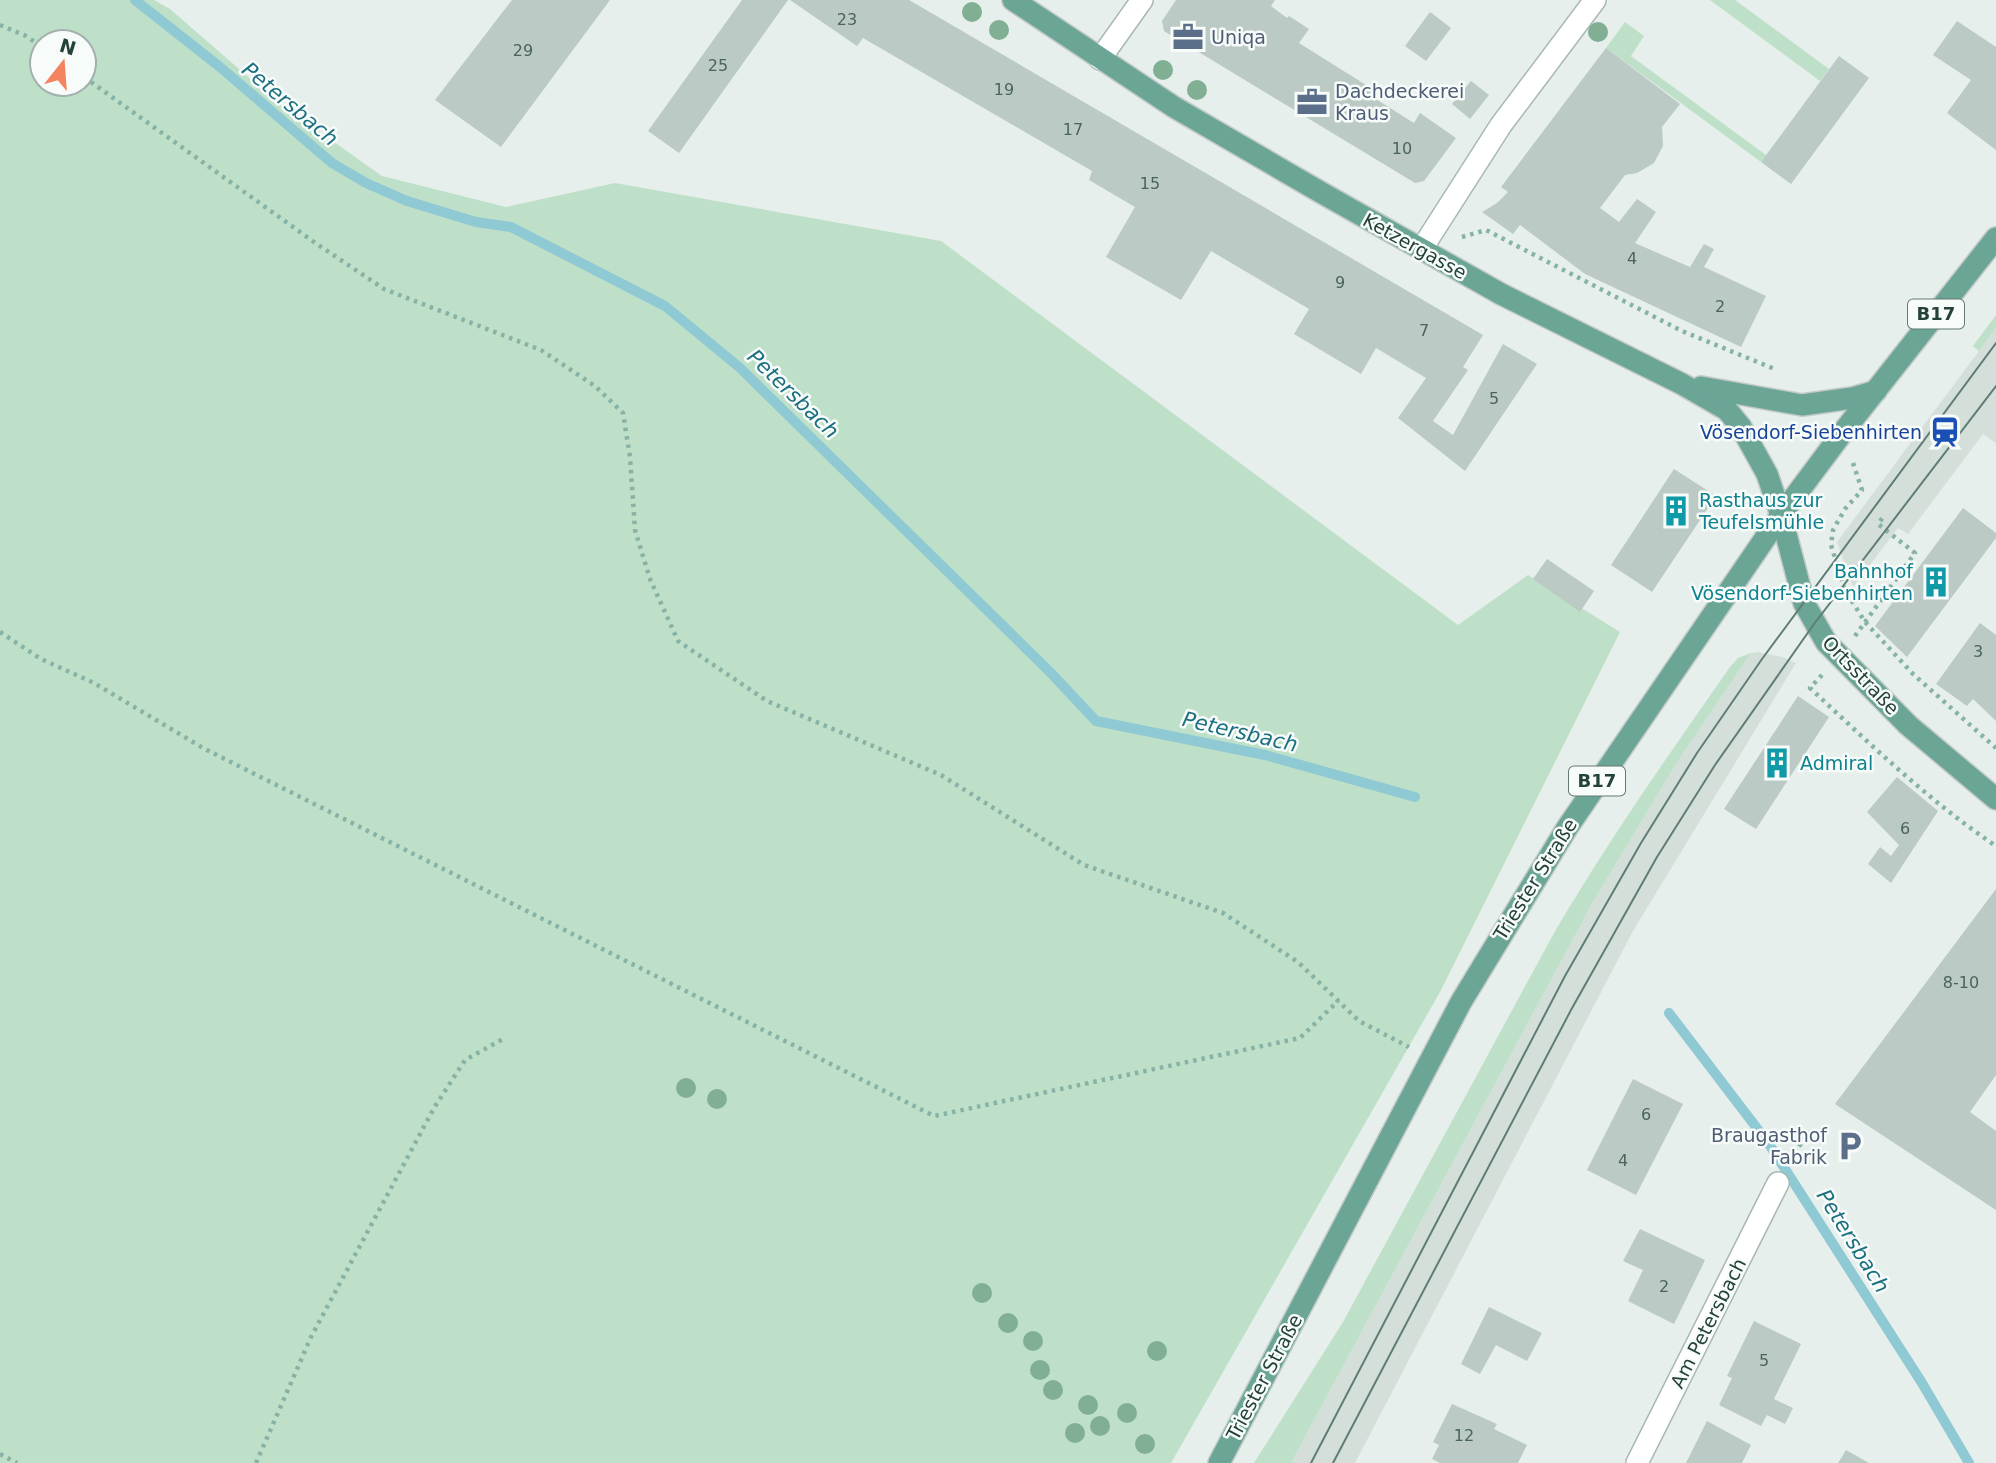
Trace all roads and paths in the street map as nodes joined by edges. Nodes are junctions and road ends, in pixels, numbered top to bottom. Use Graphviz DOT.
graph roads {
  1 [pos="1013,0"];
  2 [pos="1142,0"];
  3 [pos="1595,0"];
  4 [pos="0,25"];
  5 [pos="28,37"];
  6 [pos="1100,59"];
  7 [pos="98,87"];
  8 [pos="1486,230"];
  9 [pos="1996,238"];
  10 [pos="1421,250"];
  11 [pos="1778,370"];
  12 [pos="1682,384"];
  13 [pos="1876,391"];
  14 [pos="1861,489"];
  15 [pos="1781,515"];
  16 [pos="1884,516"];
  17 [pos="1903,531"];
  18 [pos="1896,538"];
  19 [pos="1865,622"];
  20 [pos="0,632"];
  21 [pos="1839,657"];
  22 [pos="1996,748"];
  23 [pos="1996,799"];
  24 [pos="1996,846"];
  25 [pos="1338,1001"];
  26 [pos="503,1039"];
  27 [pos="1431,1059"];
  28 [pos="1809,1131"];
  29 [pos="1793,1155"];
  30 [pos="1778,1184"];
  31 [pos="0,1454"];
  32 [pos="17,1463"];
  33 [pos="256,1463"];
  34 [pos="1219,1463"];
  35 [pos="1637,1463"];
  1 -- 6 [label="main road, Ketzergasse"];
  2 -- 6 [label="street"];
  3 -- 10 [label="street"];
  4 -- 5 [label="path"];
  6 -- 10 [label="main road, Ketzergasse"];
  7 -- 25 [label="path"];
  8 -- 11 [label="path"];
  9 -- 13 [label="main road, Triester Straße / B17"];
  10 -- 12 [label="main road, Ketzergasse"];
  12 -- 13 [label="main road"];
  12 -- 15 [label="main road, Ketzergasse"];
  13 -- 15 [label="main road, Triester Straße / B17"];
  14 -- 19 [label="path"];
  15 -- 21 [label="main road, Ortsstraße"];
  15 -- 27 [label="main road, Triester Straße / B17"];
  16 -- 18 [label="path"];
  17 -- 18 [label="path"];
  18 -- 19 [label="path"];
  19 -- 21 [label="path"];
  19 -- 22 [label="path"];
  20 -- 25 [label="path"];
  21 -- 23 [label="main road, Ortsstraße"];
  21 -- 24 [label="path"];
  25 -- 27 [label="path"];
  26 -- 33 [label="path"];
  27 -- 34 [label="main road, Triester Straße / B17"];
  28 -- 29 [label="path"];
  30 -- 35 [label="street, Am Petersbach"];
  31 -- 32 [label="path"];
}
